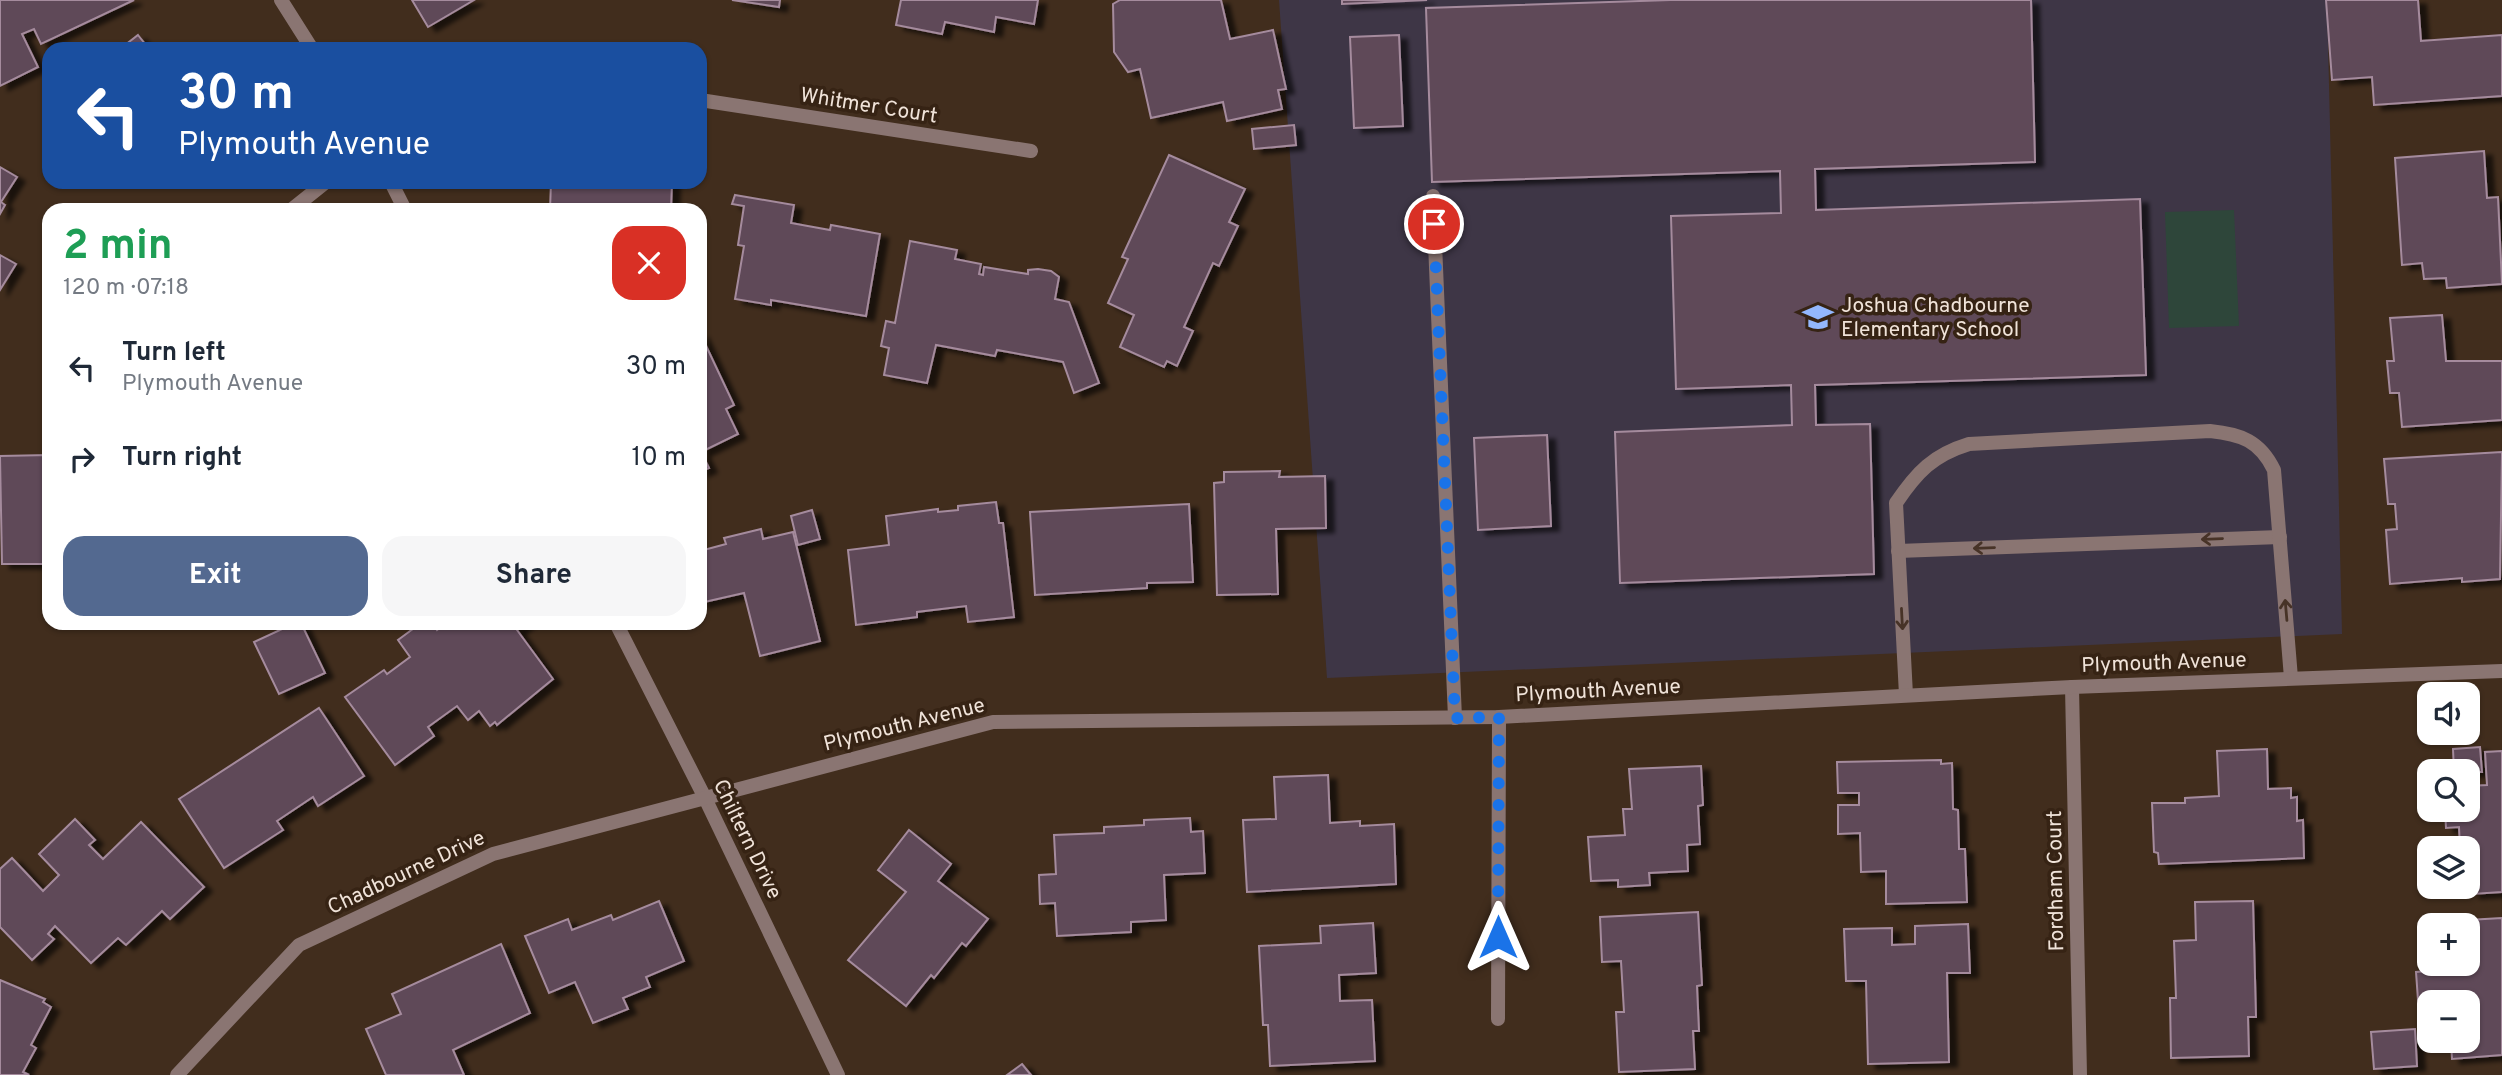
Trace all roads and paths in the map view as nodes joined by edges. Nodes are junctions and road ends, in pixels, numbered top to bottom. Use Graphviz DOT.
graph roads {
  1 [pos="281,0"];
  2 [pos="308,42"];
  3 [pos="707,101"];
  4 [pos="1031,151"];
  5 [pos="317,189"];
  6 [pos="1433,196"];
  7 [pos="300,203"];
  8 [pos="2280,537"];
  9 [pos="1898,551"];
  10 [pos="620,630"];
  11 [pos="2502,671"];
  12 [pos="2291,678"];
  13 [pos="2072,687"];
  14 [pos="1906,695"];
  15 [pos="1499,717"];
  16 [pos="1455,718"];
  17 [pos="704,796"];
  18 [pos="1498,1019"];
  19 [pos="177,1075"];
  20 [pos="838,1075"];
  21 [pos="2080,1075"];
  1 -- 2 [label="street"];
  3 -- 4 [label="street, Whitmer Court"];
  5 -- 7 [label="street"];
  6 -- 16 [label="street"];
  8 -- 9 [label="street, one-way"];
  8 -- 9 [label="street"];
  12 -- 8 [label="street, one-way"];
  9 -- 14 [label="street, one-way"];
  10 -- 17 [label="street, Chiltern Drive"];
  11 -- 12 [label="street, Plymouth Avenue"];
  12 -- 13 [label="street, Plymouth Avenue"];
  13 -- 14 [label="street, Plymouth Avenue"];
  13 -- 21 [label="street, Fordham Court"];
  14 -- 15 [label="street, Plymouth Avenue"];
  15 -- 16 [label="street, Plymouth Avenue"];
  15 -- 18 [label="street"];
  16 -- 17 [label="street, Plymouth Avenue"];
  17 -- 19 [label="street, Chadbourne Drive"];
  17 -- 20 [label="street, Chiltern Drive"];
}
